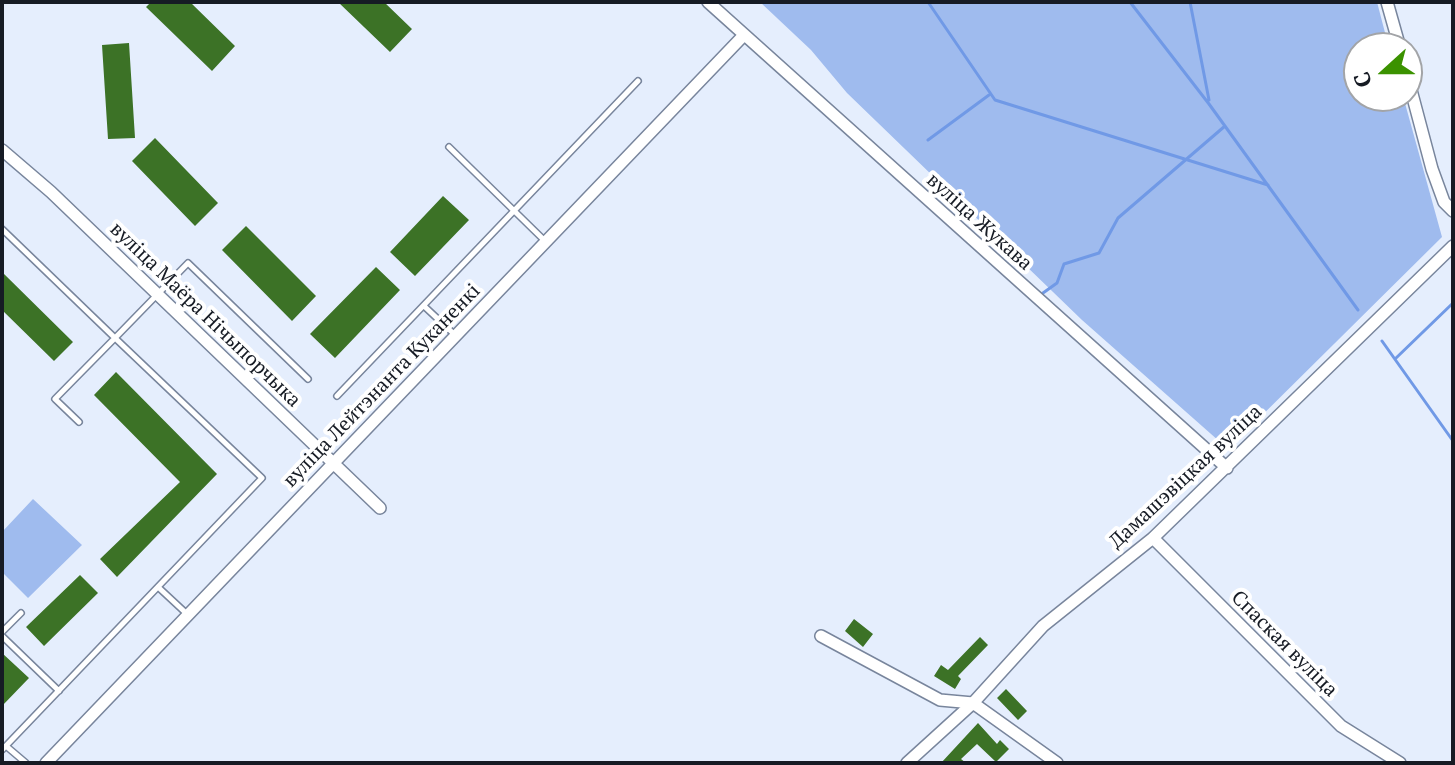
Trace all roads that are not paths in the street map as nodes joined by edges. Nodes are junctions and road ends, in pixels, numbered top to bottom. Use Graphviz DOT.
graph roads {
  1 [pos="708,2"];
  2 [pos="1387,2"];
  3 [pos="1395,32"];
  4 [pos="744,35"];
  5 [pos="638,81"];
  6 [pos="1417,112"];
  7 [pos="449,147"];
  8 [pos="2,150"];
  9 [pos="1453,211"];
  10 [pos="515,212"];
  11 [pos="2,229"];
  12 [pos="546,242"];
  13 [pos="1453,246"];
  14 [pos="157,294"];
  15 [pos="424,306"];
  16 [pos="456,335"];
  17 [pos="115,338"];
  18 [pos="308,379"];
  19 [pos="337,396"];
  20 [pos="79,422"];
  21 [pos="334,463"];
  22 [pos="1227,468"];
  23 [pos="380,508"];
  24 [pos="1153,538"];
  25 [pos="158,587"];
  26 [pos="21,613"];
  27 [pos="188,615"];
  28 [pos="2,634"];
  29 [pos="821,636"];
  30 [pos="59,691"];
  31 [pos="973,703"];
  32 [pos="4,748"];
  33 [pos="26,763"];
  34 [pos="46,763"];
  35 [pos="907,763"];
  36 [pos="1057,763"];
  37 [pos="1400,763"];
  1 -- 4 [label="street, вуліца Жукава"];
  2 -- 3 [label="street"];
  4 -- 12 [label="street, вуліца Лейтэнанта Куканенкі"];
  4 -- 22 [label="street, вуліца Жукава"];
  5 -- 10 [label="lane"];
  6 -- 9 [label="street"];
  7 -- 10 [label="lane"];
  8 -- 14 [label="street, вуліца Маёра Нічыпорчыка"];
  10 -- 12 [label="lane"];
  10 -- 15 [label="lane"];
  11 -- 17 [label="lane"];
  12 -- 16 [label="street, вуліца Лейтэнанта Куканенкі"];
  13 -- 22 [label="street, Дамашэвіцкая вуліца"];
  14 -- 17 [label="lane"];
  14 -- 18 [label="lane"];
  14 -- 21 [label="street, вуліца Маёра Нічыпорчыка"];
  15 -- 16 [label="lane"];
  15 -- 19 [label="lane"];
  16 -- 21 [label="street, вуліца Лейтэнанта Куканенкі"];
  17 -- 20 [label="lane"];
  17 -- 25 [label="lane"];
  21 -- 23 [label="street, вуліца Маёра Нічыпорчыка"];
  21 -- 27 [label="street, вуліца Лейтэнанта Куканенкі"];
  22 -- 24 [label="street, Дамашэвіцкая вуліца"];
  24 -- 31 [label="street, Дамашэвіцкая вуліца"];
  24 -- 37 [label="street, Спаская вуліца"];
  25 -- 27 [label="lane"];
  25 -- 30 [label="lane"];
  26 -- 28 [label="lane"];
  27 -- 34 [label="street, вуліца Лейтэнанта Куканенкі"];
  28 -- 30 [label="lane"];
  29 -- 31 [label="street"];
  30 -- 32 [label="lane"];
  31 -- 35 [label="street, Дамашэвіцкая вуліца"];
  31 -- 36 [label="street"];
  32 -- 33 [label="lane"];
}
